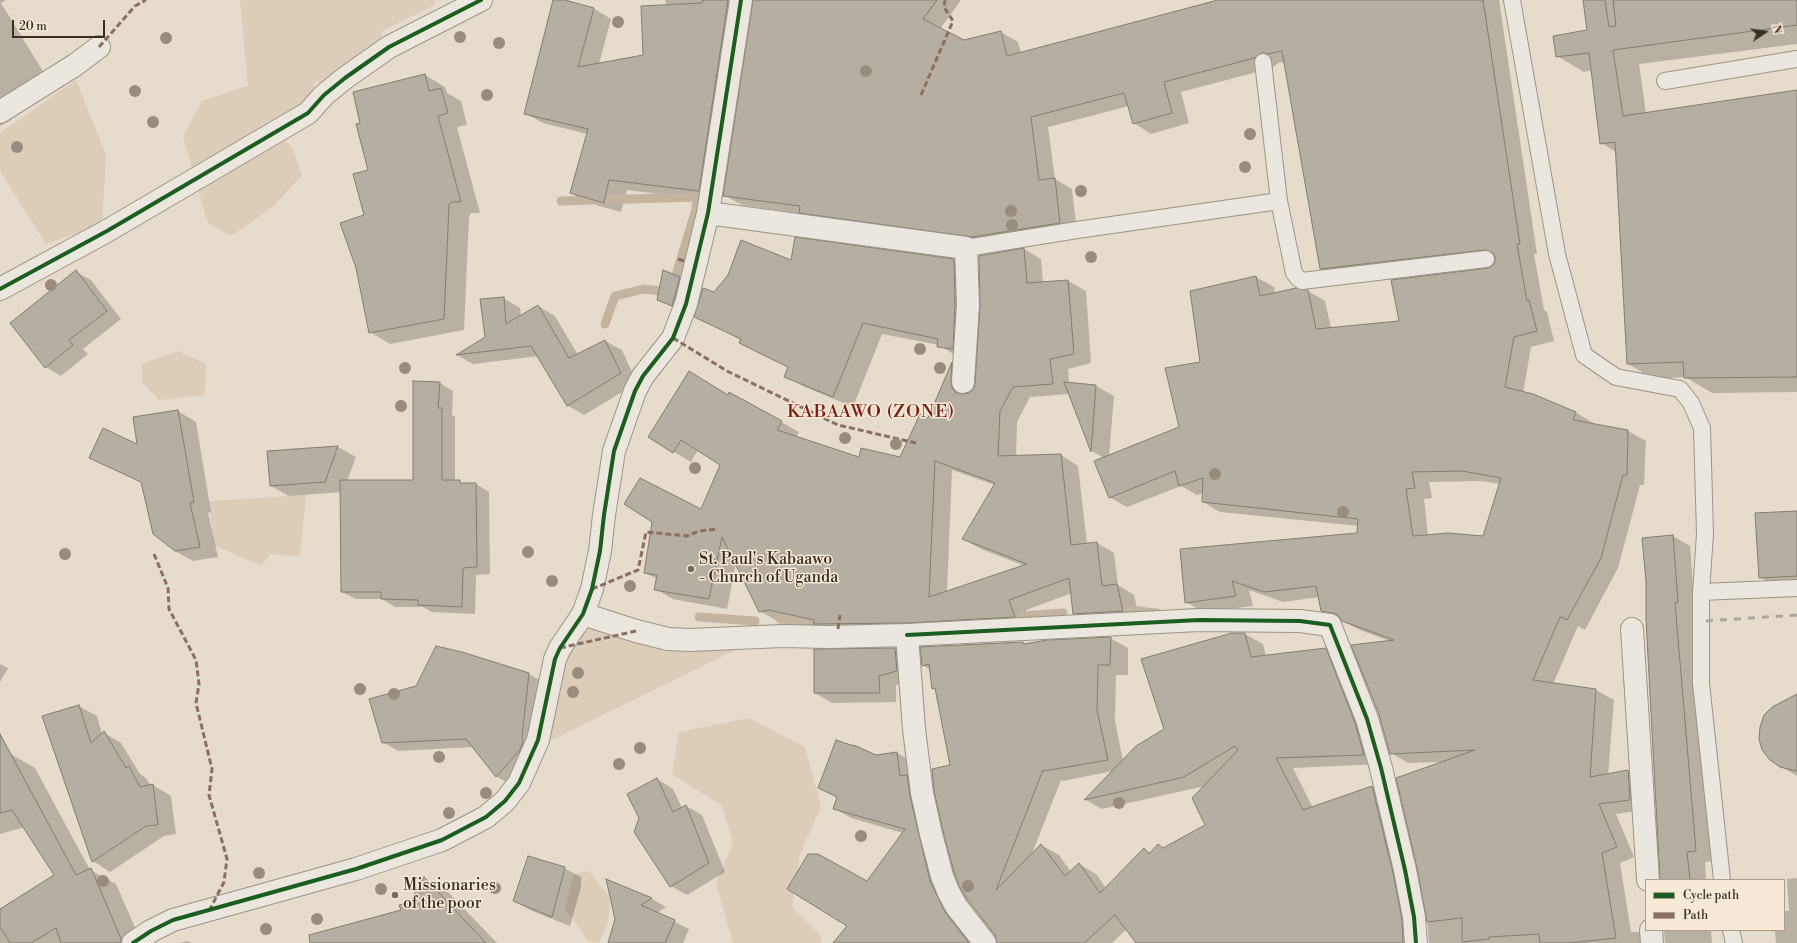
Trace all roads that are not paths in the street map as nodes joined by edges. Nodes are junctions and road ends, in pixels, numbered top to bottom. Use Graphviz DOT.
graph roads {
  1 [pos="481,0"];
  2 [pos="741,0"];
  3 [pos="1512,0"];
  4 [pos="99,47"];
  5 [pos="1797,59"];
  6 [pos="1263,62"];
  7 [pos="1665,81"];
  8 [pos="0,112"];
  9 [pos="1279,201"];
  10 [pos="708,212"];
  11 [pos="966,248"];
  12 [pos="1486,259"];
  13 [pos="0,289"];
  14 [pos="963,382"];
  15 [pos="1797,588"];
  16 [pos="1701,592"];
  17 [pos="583,614"];
  18 [pos="1632,629"];
  19 [pos="907,635"];
  20 [pos="1648,879"];
  21 [pos="1722,879"];
  22 [pos="1651,931"];
  23 [pos="1731,931"];
  24 [pos="133,943"];
  25 [pos="985,943"];
  26 [pos="1416,943"];
  27 [pos="1652,943"];
  28 [pos="1734,943"];
  1 -- 13 [label="street"];
  2 -- 10 [label="street"];
  3 -- 16 [label="lane"];
  4 -- 8 [label="street"];
  5 -- 7 [label="lane"];
  6 -- 9 [label="lane"];
  9 -- 11 [label="lane"];
  9 -- 12 [label="lane"];
  10 -- 11 [label="street"];
  10 -- 17 [label="street"];
  11 -- 14 [label="street"];
  15 -- 16 [label="lane"];
  16 -- 21 [label="lane"];
  17 -- 19 [label="street"];
  17 -- 24 [label="street"];
  18 -- 20 [label="street"];
  19 -- 25 [label="street"];
  19 -- 26 [label="street"];
  22 -- 27 [label="street"];
  23 -- 28 [label="lane"];
}
